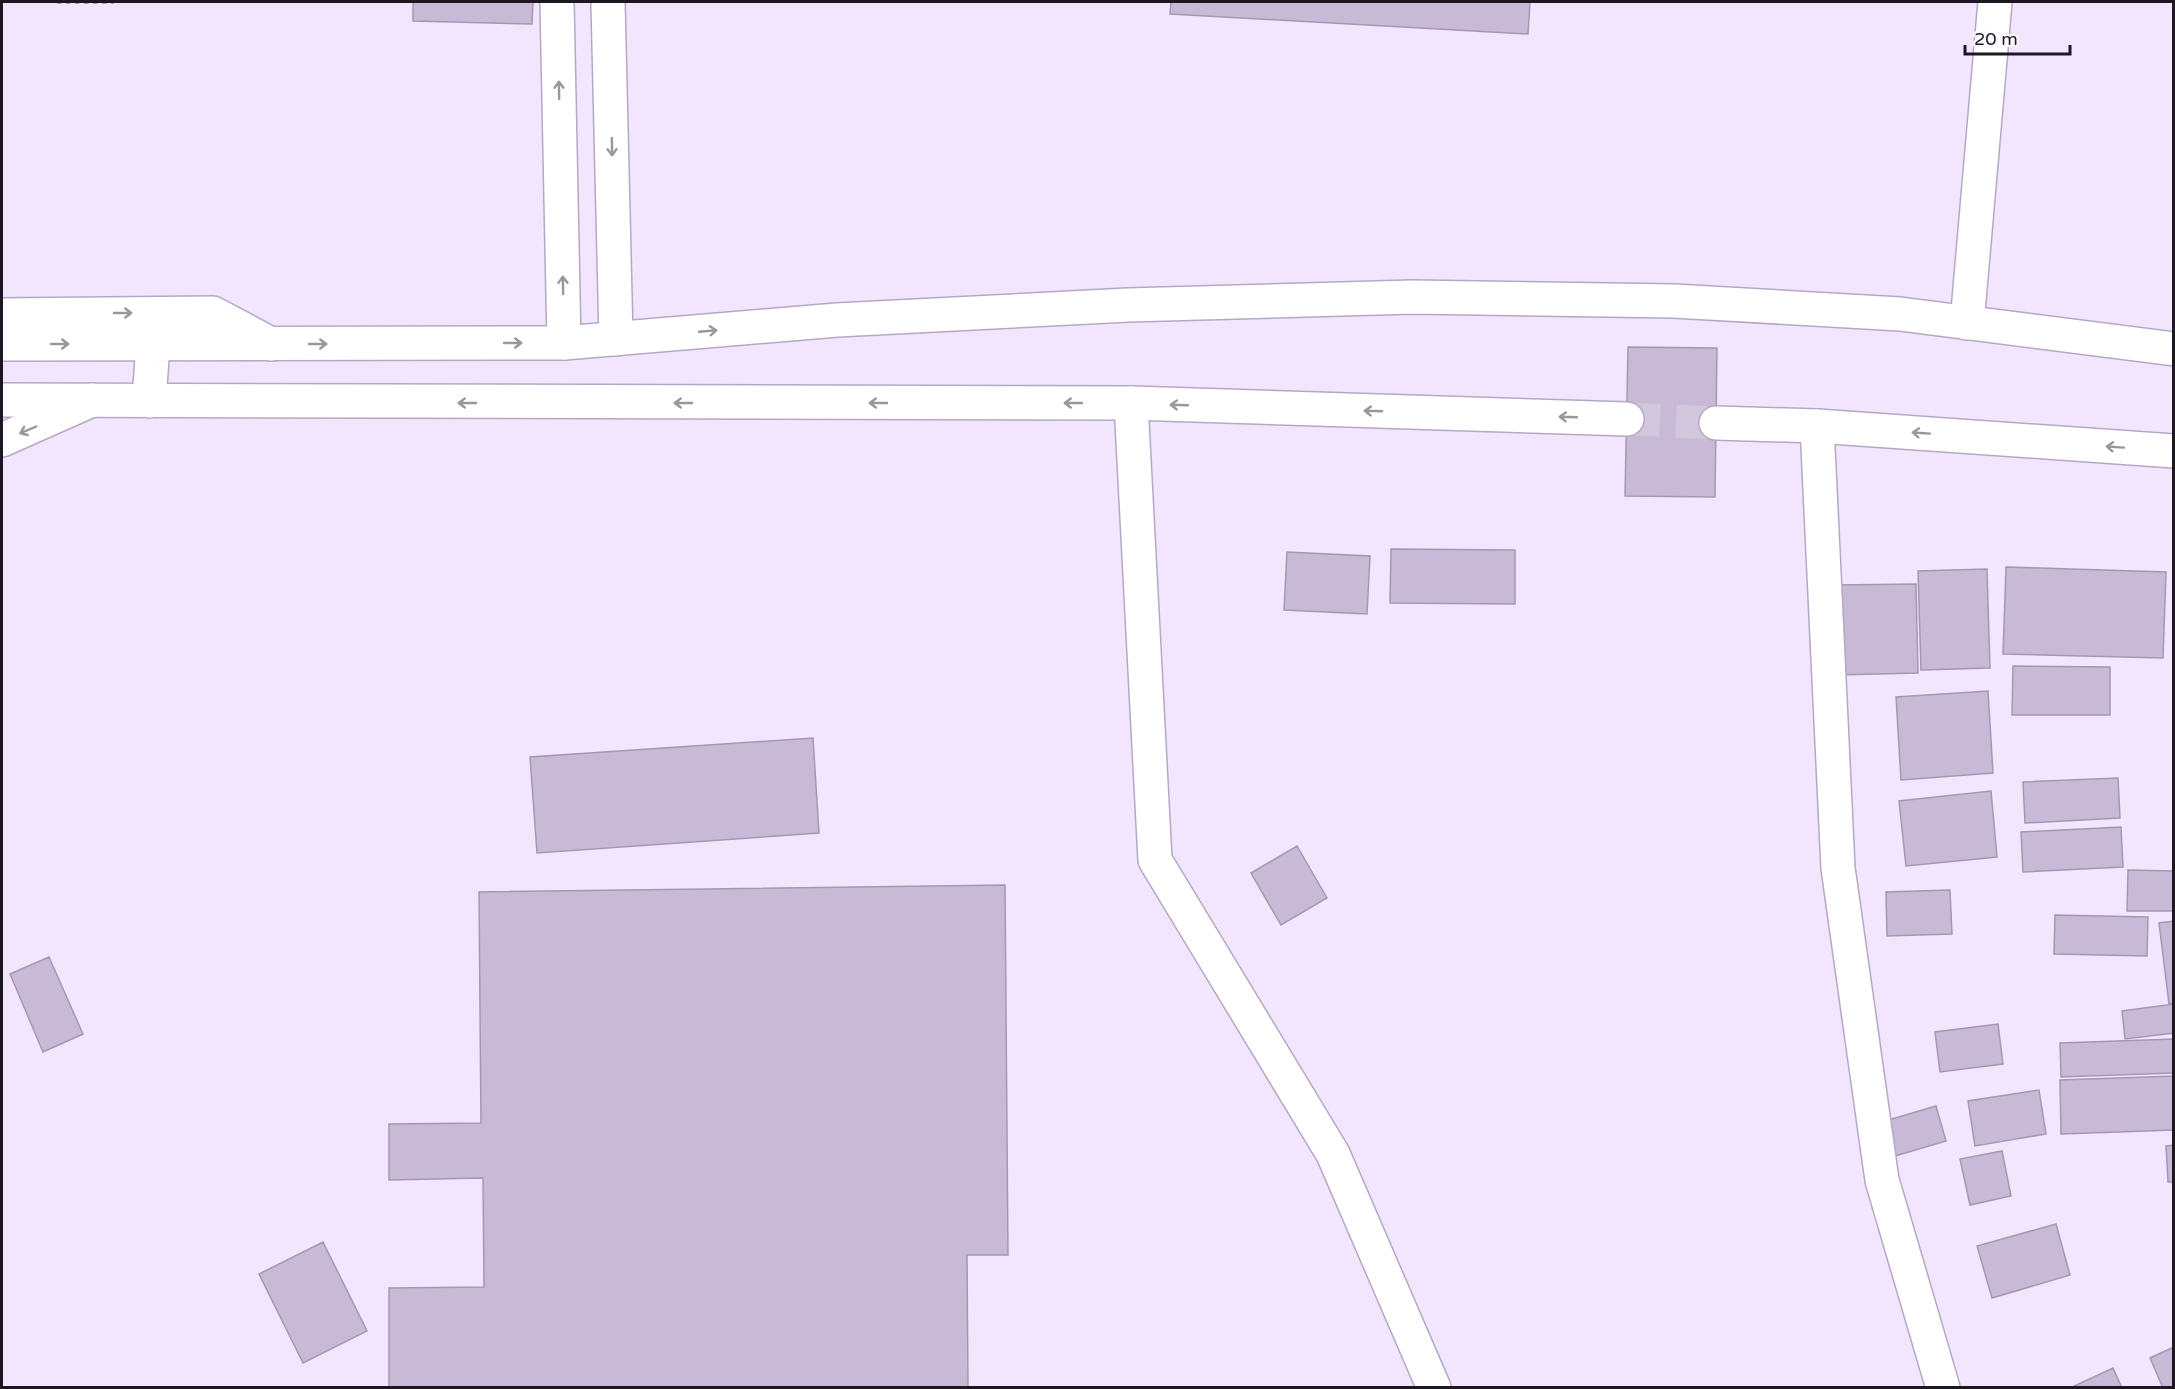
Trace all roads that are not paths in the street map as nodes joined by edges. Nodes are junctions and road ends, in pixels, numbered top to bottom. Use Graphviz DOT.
graph roads {
  1 [pos="557,2"];
  2 [pos="608,2"];
  3 [pos="1995,2"];
  4 [pos="2,315"];
  5 [pos="1967,323"];
  6 [pos="616,339"];
  7 [pos="564,343"];
  8 [pos="2,344"];
  9 [pos="153,344"];
  10 [pos="271,344"];
  11 [pos="2174,349"];
  12 [pos="2,400"];
  13 [pos="92,400"];
  14 [pos="149,401"];
  15 [pos="1131,403"];
  16 [pos="1627,419"];
  17 [pos="1716,423"];
  18 [pos="1817,426"];
  19 [pos="2,440"];
  20 [pos="2174,451"];
  21 [pos="1434,1388"];
  22 [pos="1943,1388"];
  7 -- 1 [label="main road, one-way"];
  2 -- 6 [label="main road, one-way"];
  3 -- 5 [label="main road"];
  4 -- 10 [label="main road, one-way"];
  6 -- 5 [label="main road, one-way"];
  5 -- 11 [label="main road"];
  6 -- 7 [label="main road"];
  10 -- 7 [label="main road, one-way"];
  8 -- 9 [label="main road, one-way"];
  9 -- 10 [label="main road"];
  9 -- 14 [label="main road"];
  12 -- 13 [label="main road"];
  13 -- 14 [label="main road"];
  13 -- 19 [label="main road, one-way"];
  15 -- 14 [label="main road, one-way"];
  16 -- 15 [label="main road, one-way"];
  15 -- 21 [label="main road"];
  17 -- 18 [label="main road"];
  20 -- 18 [label="main road, one-way"];
  18 -- 22 [label="main road"];
}
